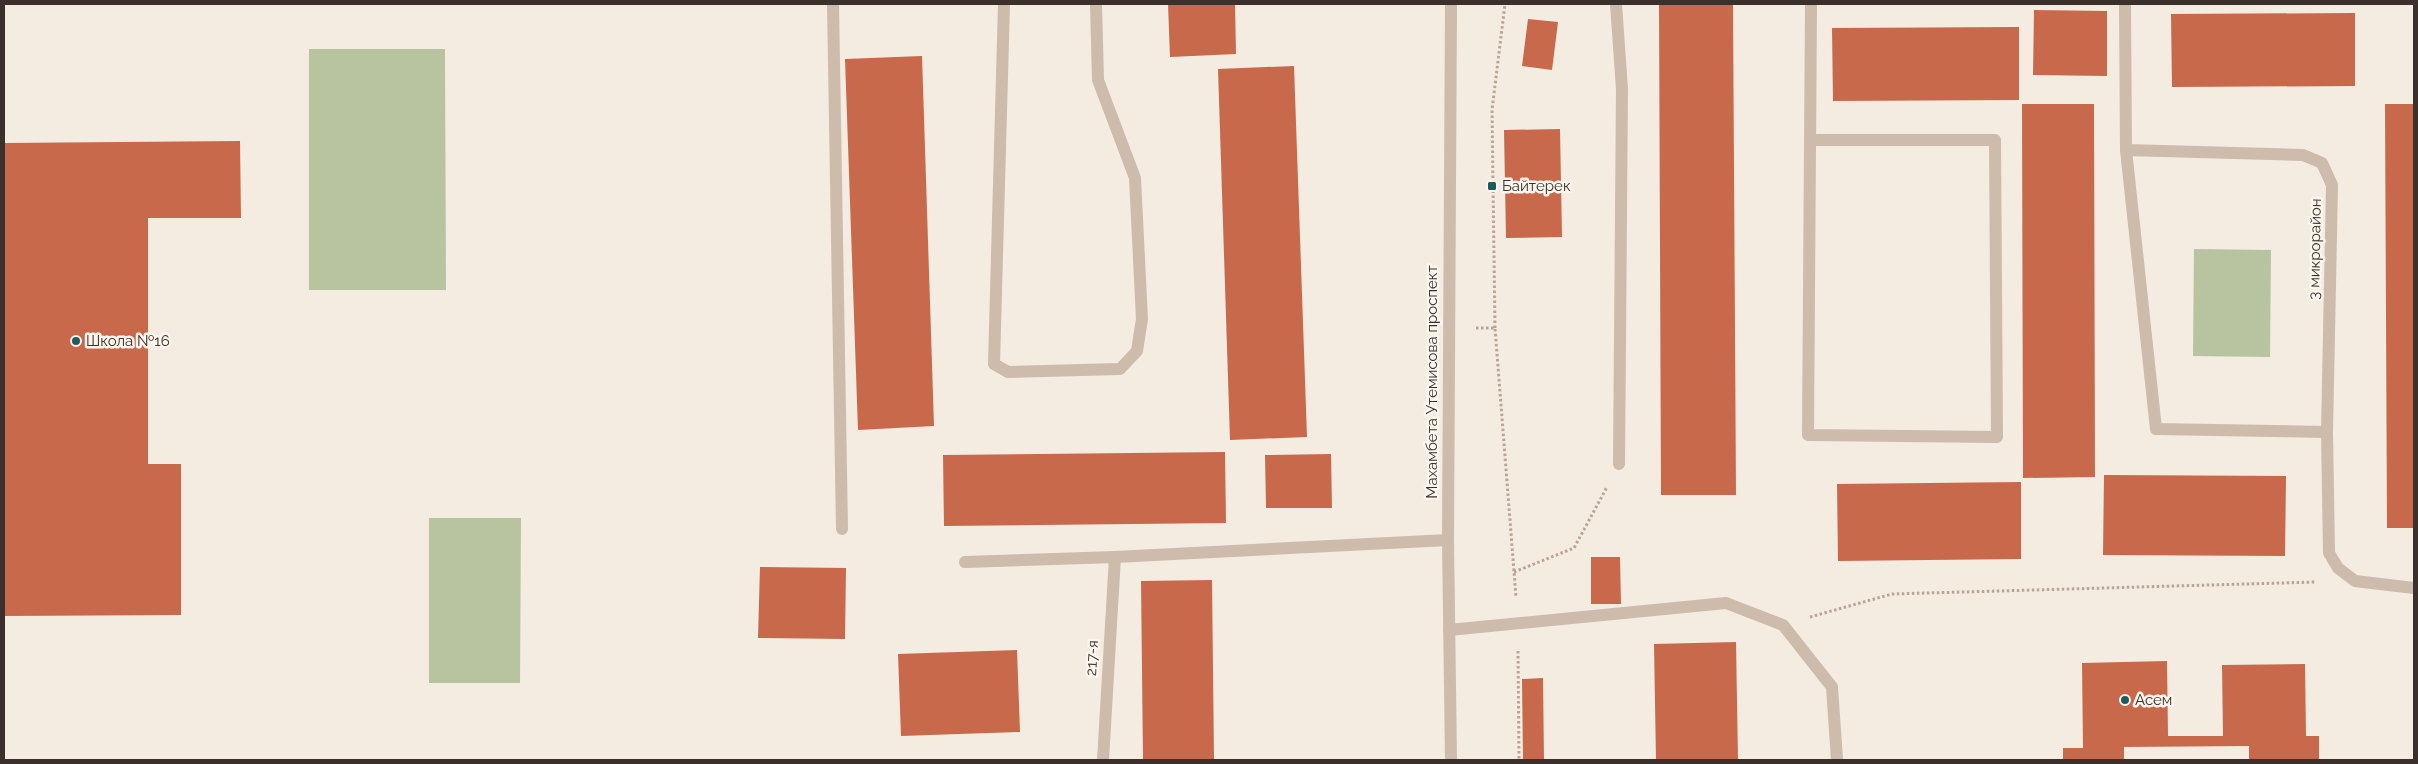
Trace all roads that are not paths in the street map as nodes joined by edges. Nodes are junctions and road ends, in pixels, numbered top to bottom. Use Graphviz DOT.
graph roads {
  1 [pos="833,4"];
  2 [pos="1004,4"];
  3 [pos="1096,4"];
  4 [pos="1451,4"];
  5 [pos="1616,4"];
  6 [pos="1811,4"];
  7 [pos="2125,4"];
  8 [pos="1810,140"];
  9 [pos="2126,150"];
  10 [pos="2327,432"];
  11 [pos="1619,464"];
  12 [pos="842,529"];
  13 [pos="1448,540"];
  14 [pos="1115,557"];
  15 [pos="965,562"];
  16 [pos="2414,588"];
  17 [pos="1449,630"];
  18 [pos="1103,760"];
  19 [pos="1451,760"];
  20 [pos="1837,760"];
  1 -- 12 [label="street"];
  2 -- 3 [label="street"];
  4 -- 13 [label="street, Махамбета Утемисова проспект"];
  5 -- 11 [label="street"];
  6 -- 8 [label="street"];
  7 -- 9 [label="street"];
  8 -- 8 [label="street"];
  9 -- 10 [label="street"];
  9 -- 10 [label="street, 3 микрорайон"];
  10 -- 16 [label="street, 3 микрорайон"];
  13 -- 14 [label="street"];
  13 -- 17 [label="street, Махамбета Утемисова проспект"];
  14 -- 15 [label="street"];
  14 -- 18 [label="street, 217-я"];
  17 -- 19 [label="street, Махамбета Утемисова проспект"];
  17 -- 20 [label="street"];
}
